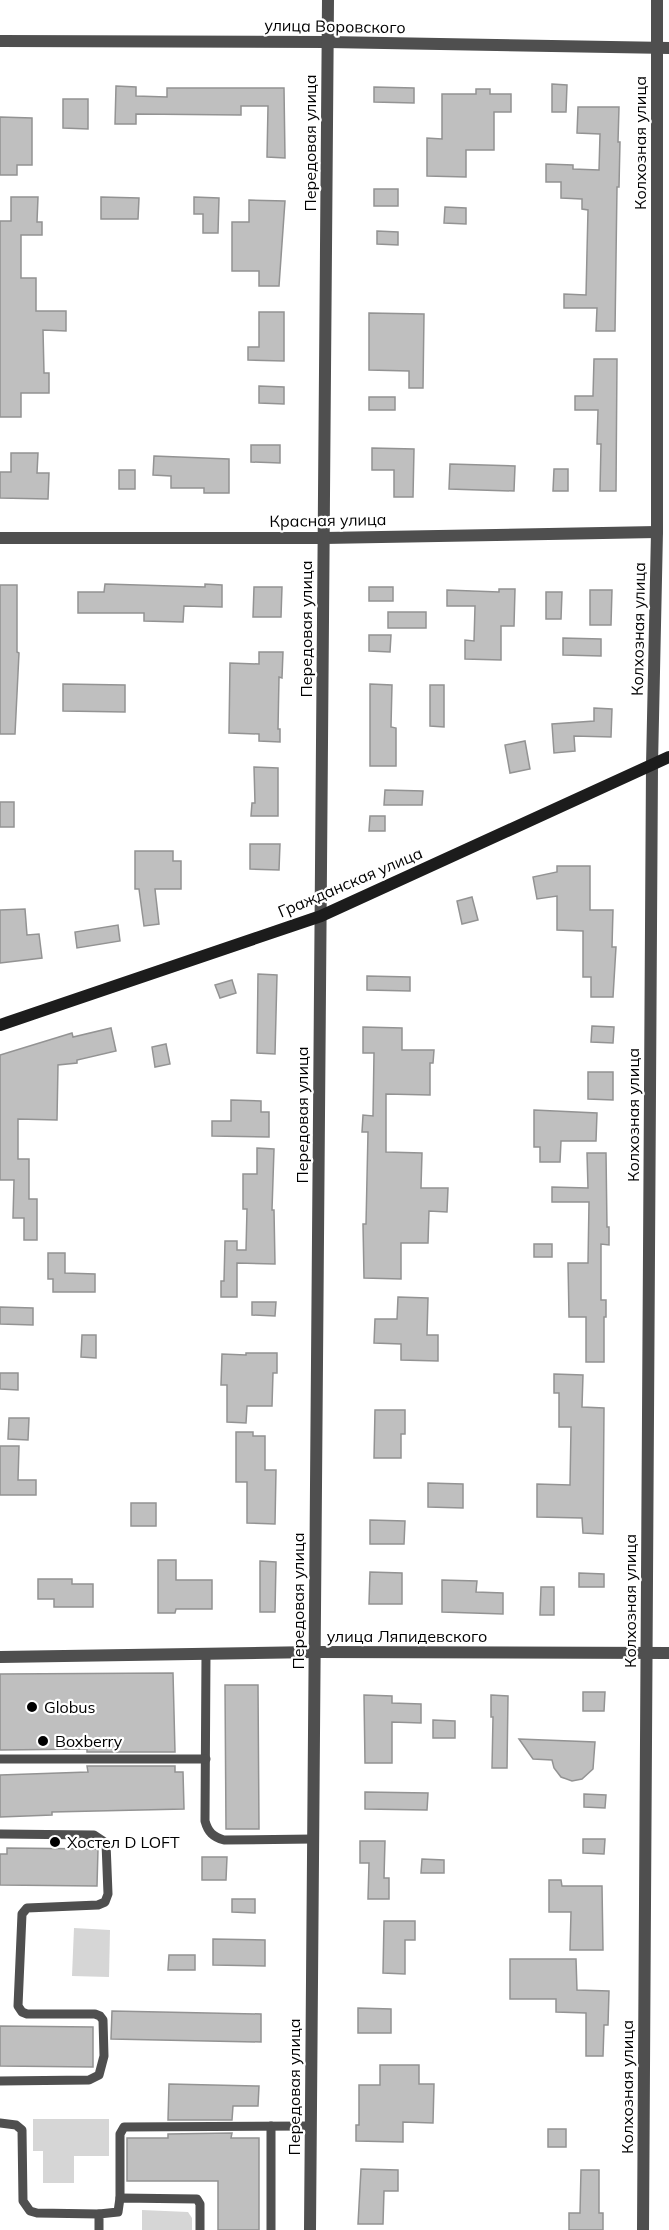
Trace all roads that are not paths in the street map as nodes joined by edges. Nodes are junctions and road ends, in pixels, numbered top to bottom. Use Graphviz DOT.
graph roads {
  1 [pos="328,0"];
  2 [pos="657,0"];
  3 [pos="0,41"];
  4 [pos="328,42"];
  5 [pos="663,48"];
  6 [pos="657,532"];
  7 [pos="324,537"];
  8 [pos="0,538"];
  9 [pos="669,757"];
  10 [pos="652,765"];
  11 [pos="321,916"];
  12 [pos="0,1025"];
  13 [pos="315,1652"];
  14 [pos="646,1653"];
  15 [pos="669,1653"];
  16 [pos="206,1654"];
  17 [pos="0,1657"];
  18 [pos="0,1759"];
  19 [pos="206,1759"];
  20 [pos="0,1834"];
  21 [pos="313,1839"];
  22 [pos="0,2081"];
  23 [pos="0,2123"];
  24 [pos="271,2126"];
  25 [pos="310,2126"];
  26 [pos="120,2198"];
  27 [pos="99,2214"];
  28 [pos="99,2230"];
  29 [pos="201,2230"];
  30 [pos="271,2230"];
  31 [pos="310,2230"];
  32 [pos="643,2230"];
  1 -- 4 [label="street, Передовая улица"];
  2 -- 5 [label="street, Колхозная улица"];
  3 -- 4 [label="street, улица Воровского"];
  4 -- 5 [label="street, улица Воровского"];
  4 -- 7 [label="street, Передовая улица"];
  5 -- 6 [label="street, Колхозная улица"];
  6 -- 7 [label="street, Красная улица"];
  6 -- 10 [label="street, Колхозная улица"];
  7 -- 8 [label="street, Красная улица"];
  7 -- 11 [label="street, Передовая улица"];
  9 -- 10 [label="main road, Гражданская улица"];
  10 -- 11 [label="main road, Гражданская улица"];
  10 -- 14 [label="street, Колхозная улица"];
  11 -- 12 [label="main road, Гражданская улица"];
  11 -- 13 [label="street, Передовая улица"];
  13 -- 14 [label="street, улица Ляпидевского"];
  13 -- 16 [label="street, улица Ляпидевского"];
  13 -- 21 [label="street, Передовая улица"];
  14 -- 15 [label="street, улица Ляпидевского"];
  14 -- 32 [label="street, Колхозная улица"];
  16 -- 17 [label="street, улица Ляпидевского"];
  16 -- 19 [label="lane"];
  18 -- 19 [label="lane"];
  19 -- 21 [label="lane"];
  20 -- 22 [label="lane"];
  21 -- 25 [label="street, Передовая улица"];
  23 -- 27 [label="lane"];
  24 -- 25 [label="lane"];
  24 -- 26 [label="lane"];
  24 -- 30 [label="lane"];
  25 -- 31 [label="street, Передовая улица"];
  26 -- 27 [label="lane"];
  26 -- 29 [label="lane"];
  27 -- 28 [label="lane"];
}
